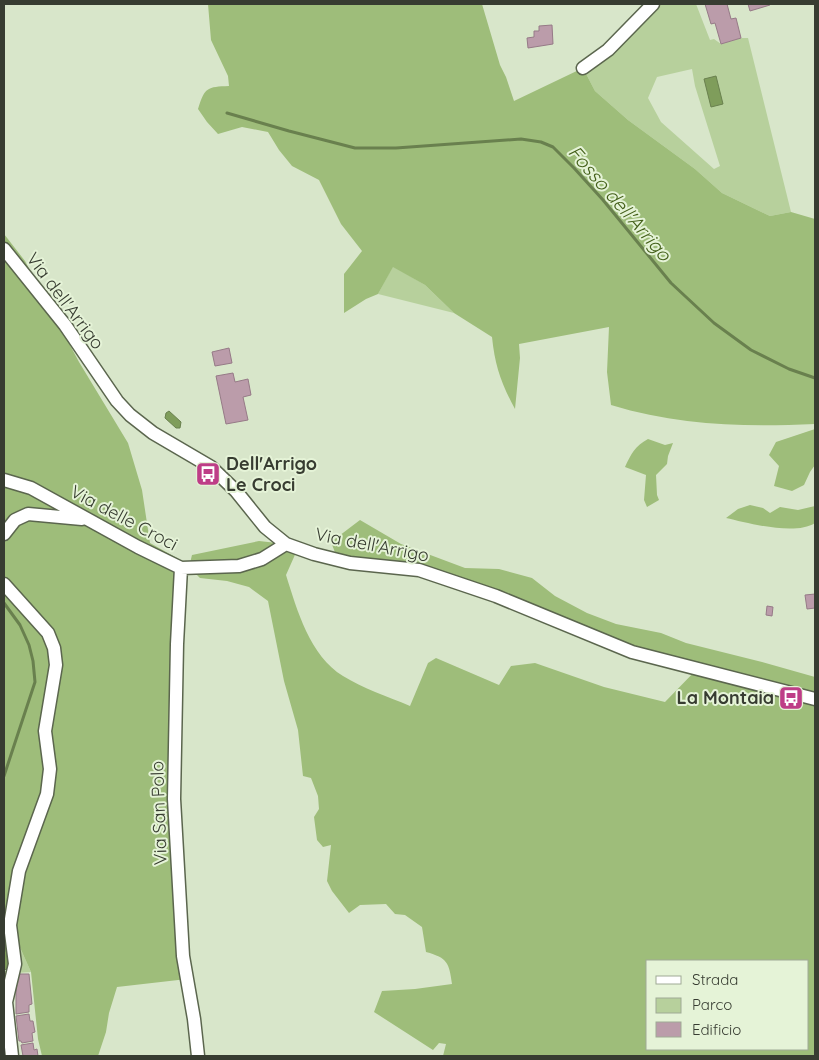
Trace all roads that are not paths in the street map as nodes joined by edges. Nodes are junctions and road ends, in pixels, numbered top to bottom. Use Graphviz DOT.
graph roads {
  1 [pos="653,4"];
  2 [pos="583,68"];
  3 [pos="4,249"];
  4 [pos="4,480"];
  5 [pos="87,520"];
  6 [pos="4,534"];
  7 [pos="286,544"];
  8 [pos="181,568"];
  9 [pos="4,584"];
  10 [pos="815,699"];
  11 [pos="12,1056"];
  12 [pos="198,1056"];
  1 -- 2 [label="street"];
  3 -- 7 [label="street, Via dell'Arrigo"];
  4 -- 5 [label="street, Via delle Croci"];
  5 -- 6 [label="street"];
  5 -- 8 [label="street, Via delle Croci"];
  7 -- 8 [label="street, Via delle Croci"];
  7 -- 10 [label="street, Via dell'Arrigo"];
  8 -- 12 [label="street, Via San Polo"];
  9 -- 11 [label="street"];
}
